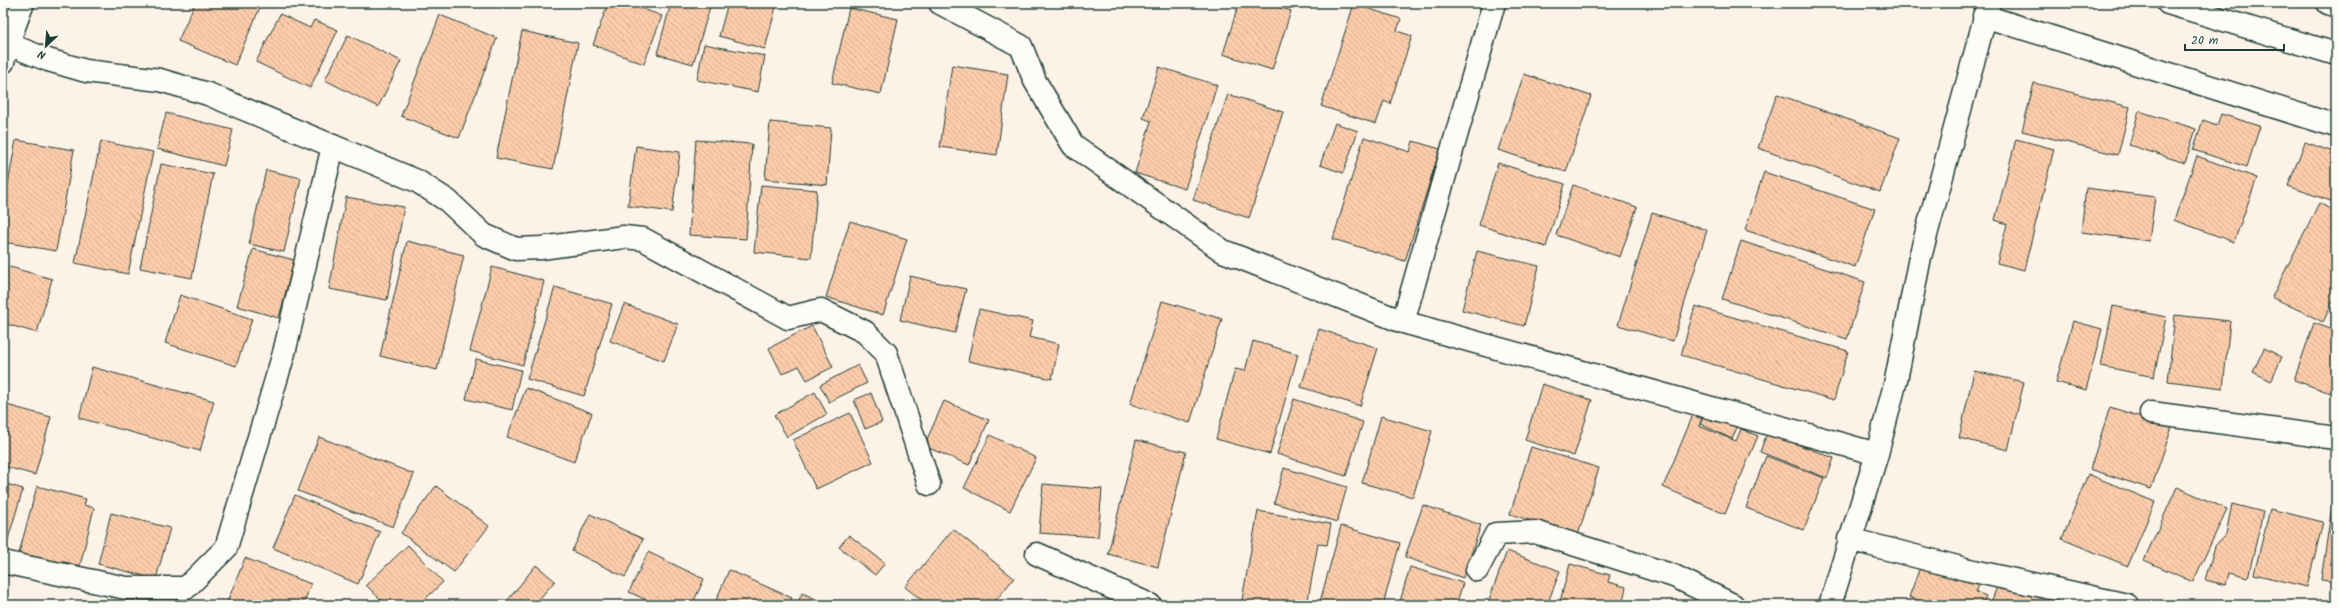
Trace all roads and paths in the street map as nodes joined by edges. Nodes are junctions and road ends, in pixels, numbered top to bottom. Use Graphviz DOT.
graph roads {
  1 [pos="23,3"];
  2 [pos="940,3"];
  3 [pos="1494,3"];
  4 [pos="2168,3"];
  5 [pos="2328,3"];
  6 [pos="2336,6"];
  7 [pos="1986,10"];
  8 [pos="5,49"];
  9 [pos="2336,54"];
  10 [pos="2336,126"];
  11 [pos="332,146"];
  12 [pos="1403,322"];
  13 [pos="2151,413"];
  14 [pos="2336,438"];
  15 [pos="1877,454"];
  16 [pos="929,484"];
  17 [pos="1849,539"];
  18 [pos="1037,554"];
  19 [pos="3,562"];
  20 [pos="1477,570"];
  21 [pos="1150,605"];
  22 [pos="1733,605"];
  23 [pos="1830,605"];
  24 [pos="2127,605"];
  1 -- 8 [label="main road"];
  2 -- 12 [label="main road"];
  3 -- 12 [label="main road"];
  4 -- 9 [label="main road"];
  5 -- 6 [label="main road"];
  7 -- 10 [label="main road"];
  7 -- 15 [label="main road"];
  8 -- 11 [label="main road"];
  11 -- 16 [label="main road"];
  11 -- 19 [label="main road"];
  12 -- 15 [label="main road"];
  13 -- 14 [label="main road"];
  15 -- 17 [label="main road"];
  17 -- 23 [label="main road"];
  17 -- 24 [label="main road"];
  18 -- 21 [label="main road"];
  20 -- 22 [label="main road"];
}
